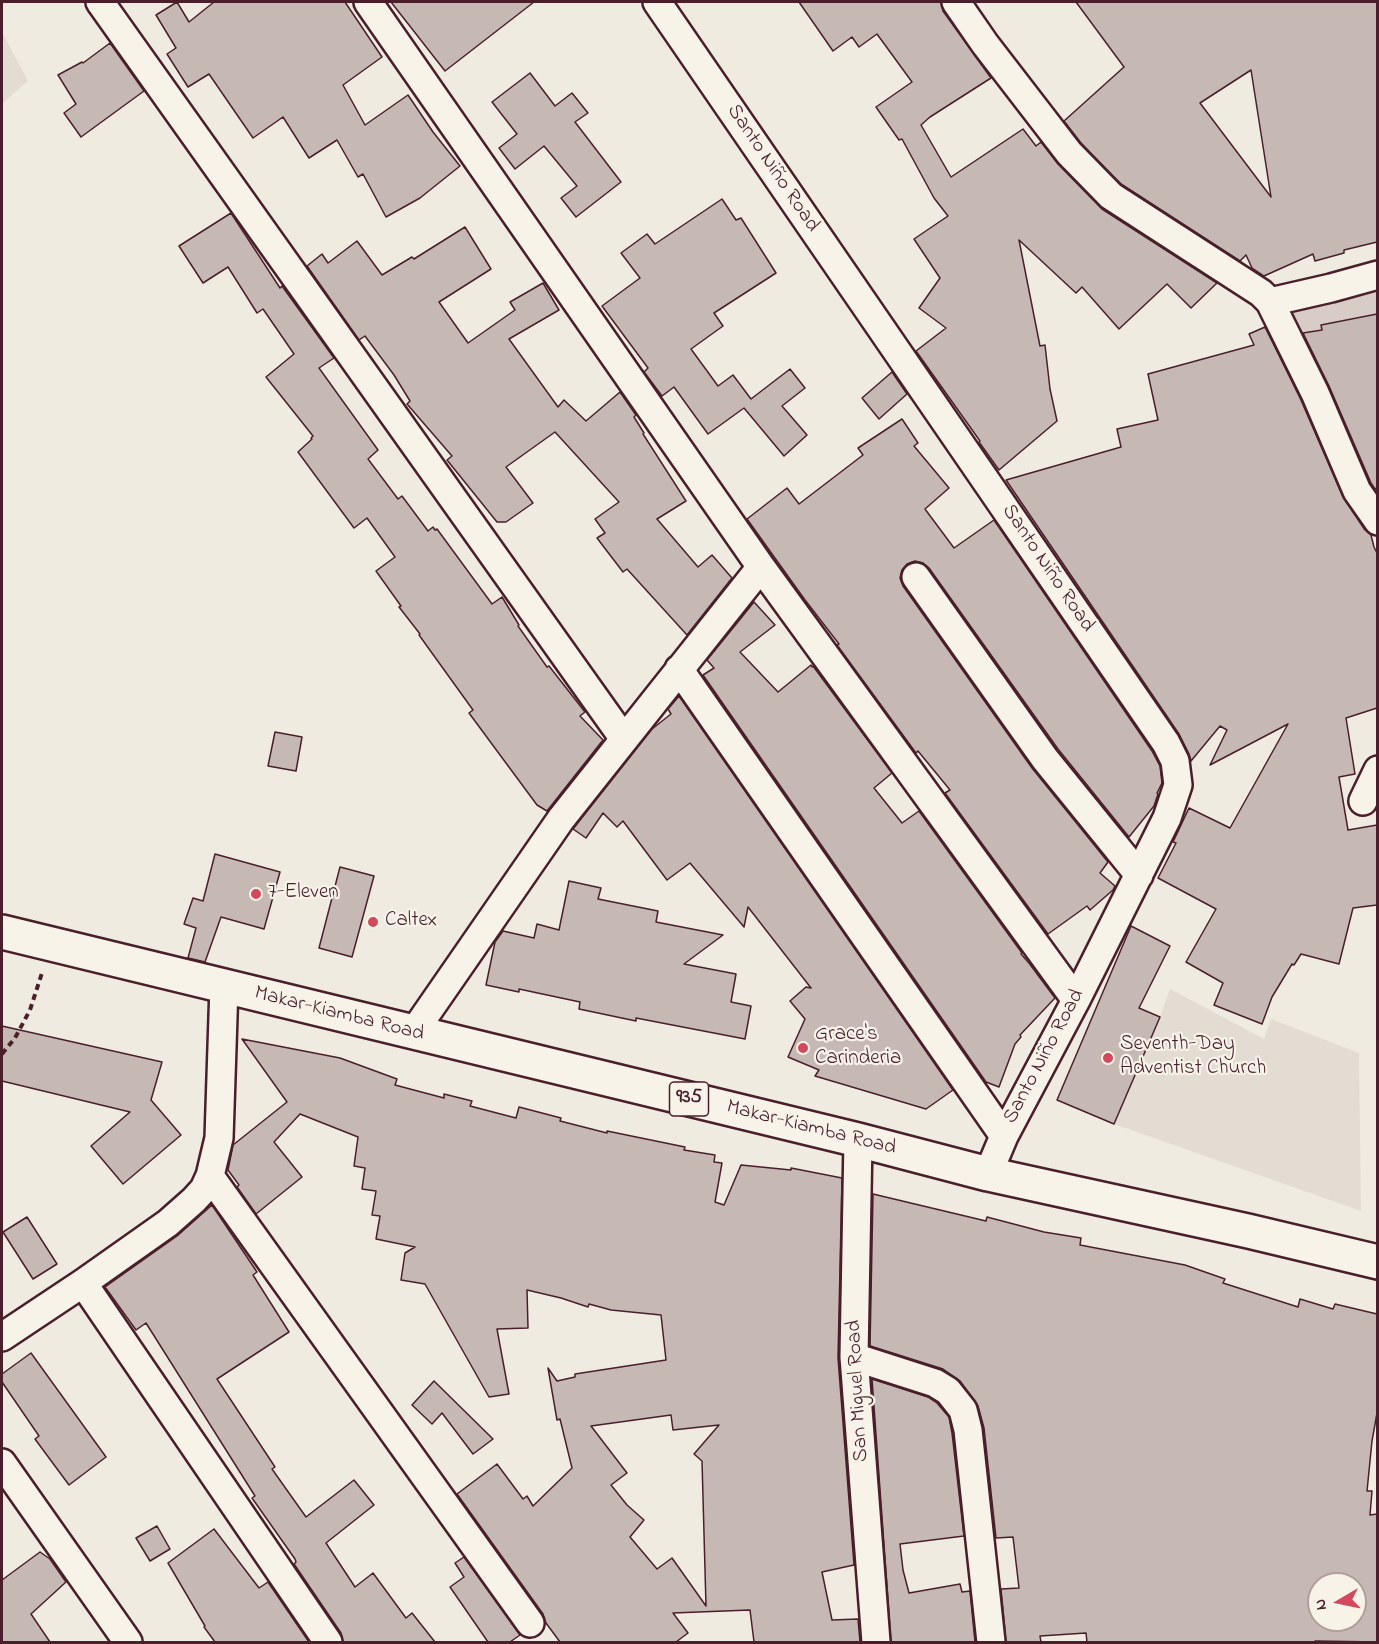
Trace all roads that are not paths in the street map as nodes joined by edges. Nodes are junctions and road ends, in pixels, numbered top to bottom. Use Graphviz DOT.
graph roads {
  1 [pos="100,2"];
  2 [pos="370,2"];
  3 [pos="657,2"];
  4 [pos="956,2"];
  5 [pos="1377,275"];
  6 [pos="1270,302"];
  7 [pos="1377,521"];
  8 [pos="761,567"];
  9 [pos="916,577"];
  10 [pos="679,669"];
  11 [pos="624,739"];
  12 [pos="1377,770"];
  13 [pos="1363,801"];
  14 [pos="1139,875"];
  15 [pos="2,932"];
  16 [pos="224,986"];
  17 [pos="1076,1000"];
  18 [pos="413,1033"];
  19 [pos="1004,1136"];
  20 [pos="858,1140"];
  21 [pos="988,1174"];
  22 [pos="210,1176"];
  23 [pos="1377,1262"];
  24 [pos="83,1283"];
  25 [pos="2,1337"];
  26 [pos="854,1357"];
  27 [pos="2,1463"];
  28 [pos="530,1623"];
  29 [pos="128,1642"];
  30 [pos="328,1642"];
  31 [pos="876,1642"];
  32 [pos="991,1642"];
  1 -- 11 [label="street"];
  2 -- 8 [label="street"];
  3 -- 14 [label="street, Santo Niño Road"];
  4 -- 6 [label="street"];
  5 -- 6 [label="street"];
  6 -- 7 [label="street"];
  8 -- 10 [label="street"];
  8 -- 17 [label="street"];
  9 -- 14 [label="street"];
  10 -- 11 [label="street"];
  10 -- 19 [label="street"];
  11 -- 18 [label="street"];
  12 -- 13 [label="street"];
  14 -- 17 [label="street, Santo Niño Road"];
  15 -- 16 [label="main road, Makar-Kiamba Road / 935"];
  16 -- 18 [label="main road, Makar-Kiamba Road / 935"];
  16 -- 22 [label="street"];
  17 -- 19 [label="street, Santo Niño Road"];
  18 -- 20 [label="main road, Makar-Kiamba Road / 935"];
  19 -- 21 [label="street, Santo Niño Road"];
  20 -- 21 [label="main road, Makar-Kiamba Road / 935"];
  20 -- 26 [label="street, San Miguel Road"];
  21 -- 23 [label="main road, Makar-Kiamba Road / 935"];
  22 -- 24 [label="street"];
  22 -- 28 [label="street"];
  24 -- 25 [label="street"];
  24 -- 30 [label="street"];
  26 -- 31 [label="street, San Miguel Road"];
  26 -- 32 [label="street"];
  27 -- 29 [label="street"];
}
